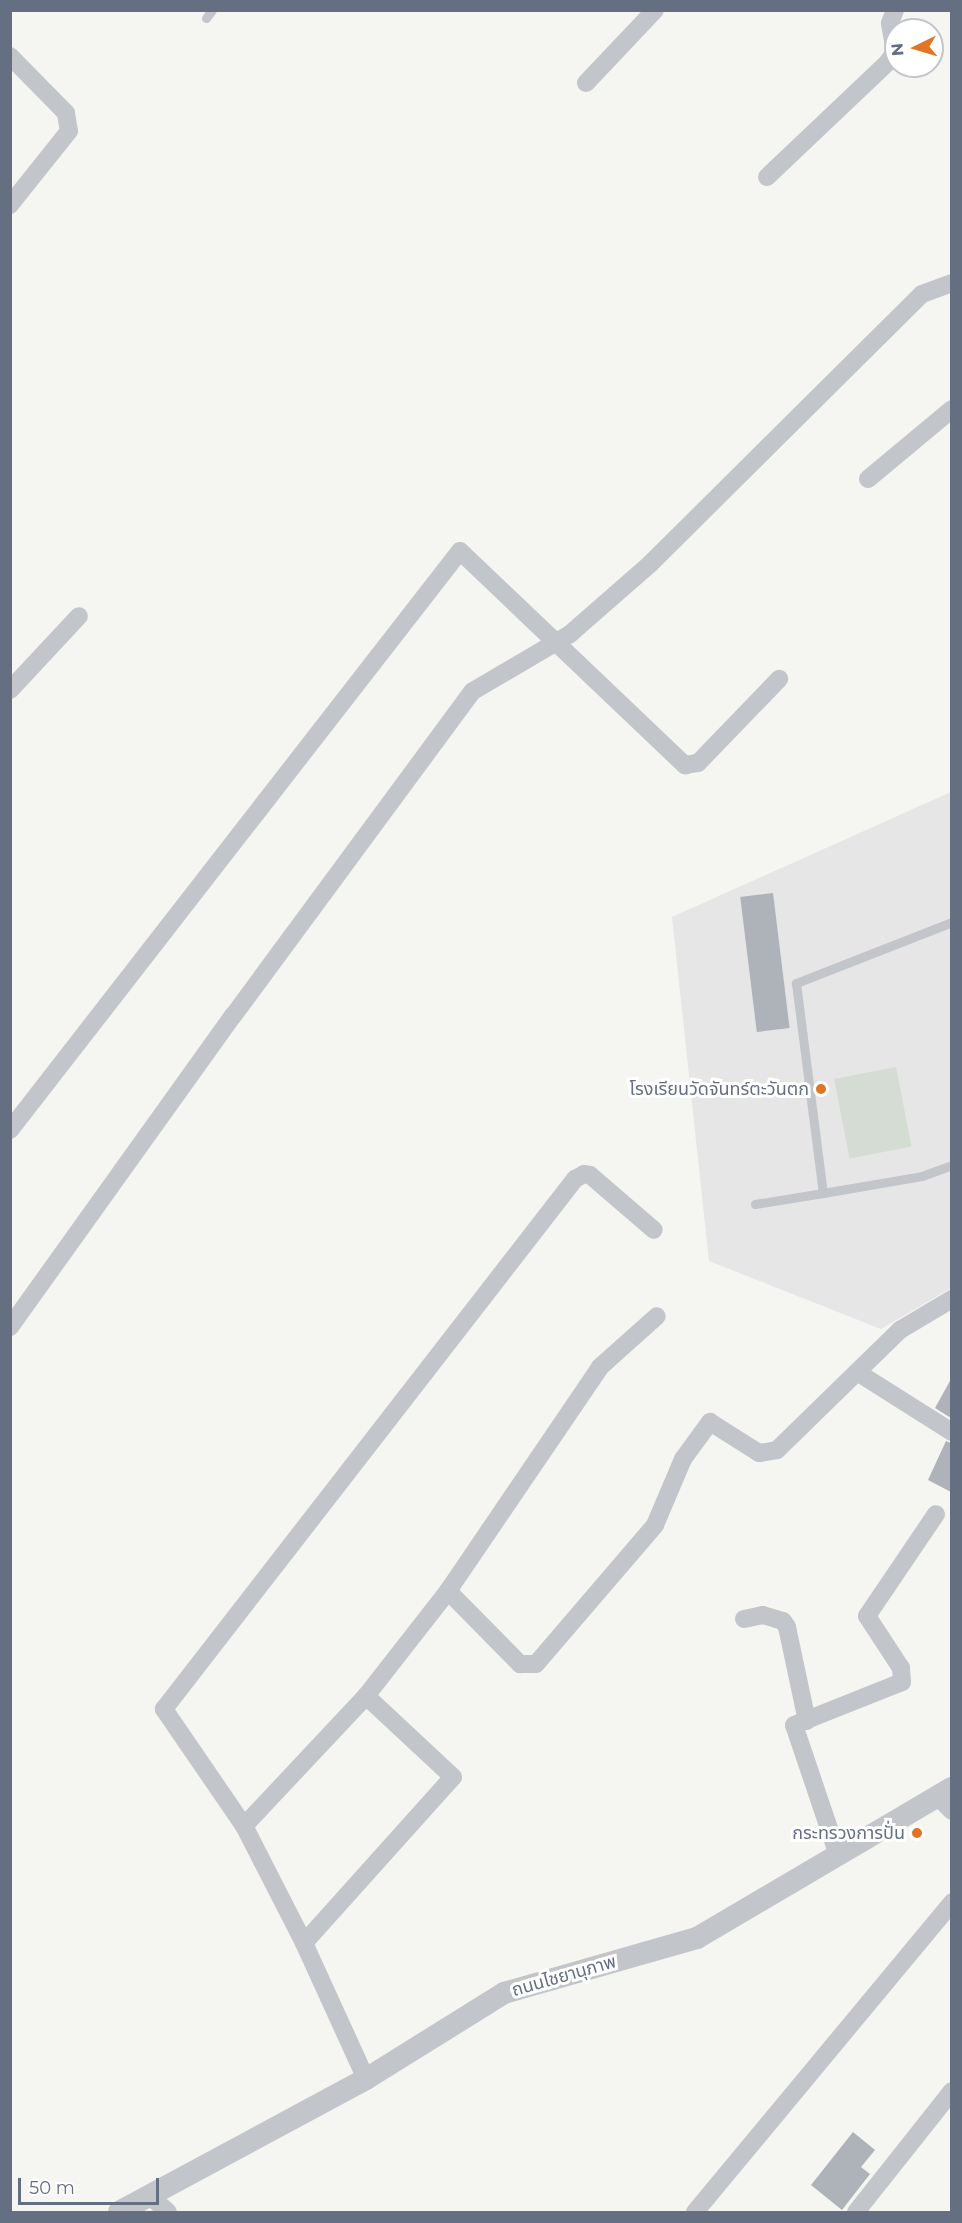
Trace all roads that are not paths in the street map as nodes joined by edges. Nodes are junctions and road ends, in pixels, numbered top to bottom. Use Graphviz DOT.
graph roads {
  1 [pos="655,10"];
  2 [pos="895,10"];
  3 [pos="10,56"];
  4 [pos="586,83"];
  5 [pos="767,177"];
  6 [pos="10,205"];
  7 [pos="951,283"];
  8 [pos="951,409"];
  9 [pos="868,479"];
  10 [pos="80,616"];
  11 [pos="556,642"];
  12 [pos="779,679"];
  13 [pos="10,690"];
  14 [pos="951,922"];
  15 [pos="10,1130"];
  16 [pos="951,1166"];
  17 [pos="823,1193"];
  18 [pos="755,1204"];
  19 [pos="654,1230"];
  20 [pos="951,1299"];
  21 [pos="657,1316"];
  22 [pos="10,1326"];
  23 [pos="857,1372"];
  24 [pos="951,1432"];
  25 [pos="936,1514"];
  26 [pos="448,1591"];
  27 [pos="744,1618"];
  28 [pos="366,1696"];
  29 [pos="807,1721"];
  30 [pos="947,1798"];
  31 [pos="244,1826"];
  32 [pos="838,1855"];
  33 [pos="951,1902"];
  34 [pos="304,1943"];
  35 [pos="366,2079"];
  36 [pos="951,2091"];
  37 [pos="150,2196"];
  38 [pos="119,2212"];
  39 [pos="168,2212"];
  40 [pos="695,2212"];
  41 [pos="856,2212"];
  1 -- 4 [label="street"];
  2 -- 5 [label="street"];
  3 -- 6 [label="street"];
  7 -- 11 [label="street"];
  8 -- 9 [label="street"];
  10 -- 13 [label="street"];
  11 -- 12 [label="street"];
  11 -- 15 [label="street"];
  11 -- 22 [label="street"];
  14 -- 17 [label="lane"];
  16 -- 17 [label="lane"];
  17 -- 18 [label="lane"];
  19 -- 31 [label="street"];
  20 -- 23 [label="street"];
  21 -- 26 [label="street"];
  23 -- 24 [label="street"];
  23 -- 26 [label="street"];
  25 -- 29 [label="street"];
  26 -- 28 [label="street"];
  27 -- 29 [label="street"];
  28 -- 31 [label="street"];
  28 -- 34 [label="street"];
  29 -- 32 [label="street"];
  30 -- 32 [label="street, ถนนไชยานุภาพ"];
  31 -- 34 [label="street"];
  32 -- 35 [label="street, ถนนไชยานุภาพ"];
  33 -- 40 [label="street"];
  34 -- 35 [label="street"];
  35 -- 37 [label="street, ถนนไชยานุภาพ"];
  36 -- 41 [label="street"];
  37 -- 38 [label="street, ถนนไชยานุภาพ"];
  37 -- 39 [label="street"];
}
